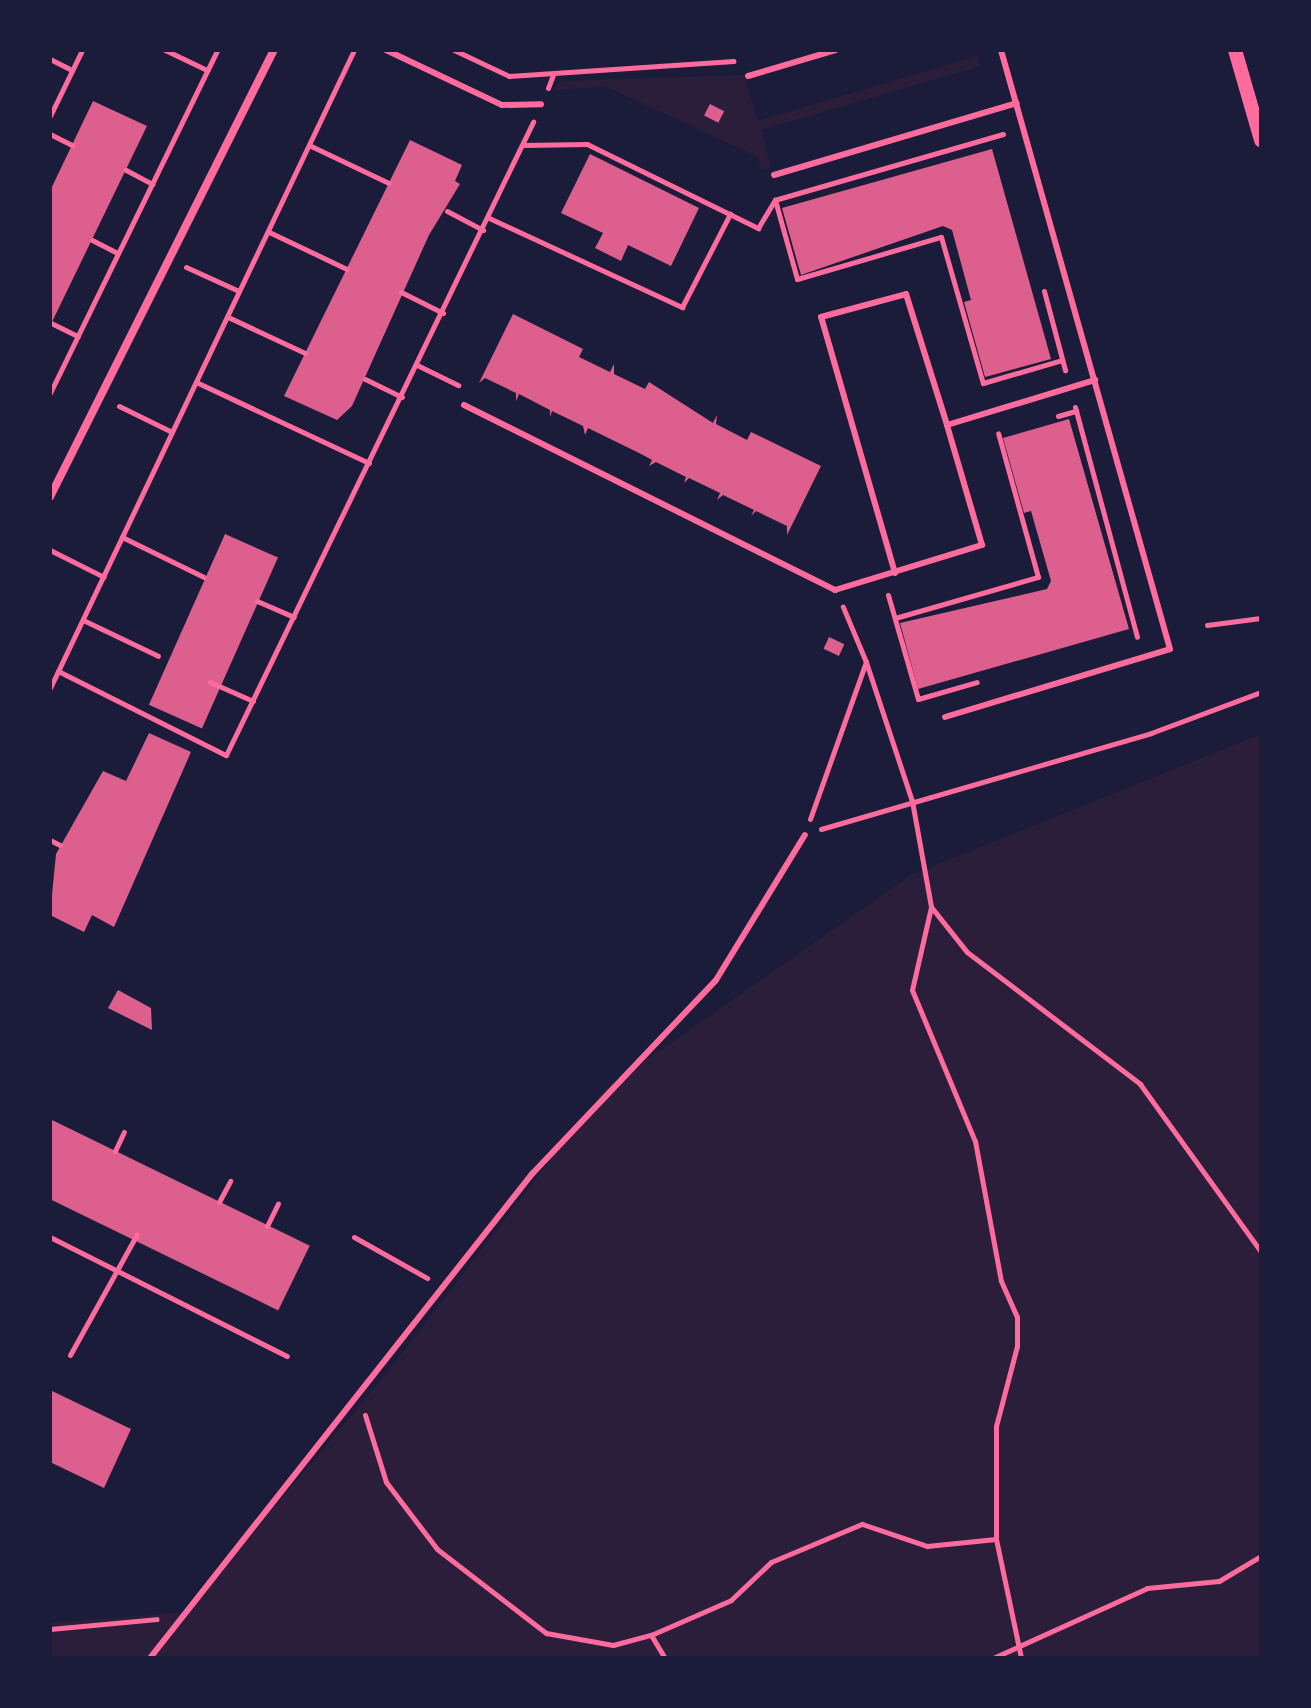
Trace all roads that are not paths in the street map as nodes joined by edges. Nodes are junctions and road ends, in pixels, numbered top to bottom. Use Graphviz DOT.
graph roads {
  1 [pos="274,50"];
  2 [pos="386,50"];
  3 [pos="836,50"];
  4 [pos="1001,50"];
  5 [pos="1235,50"];
  6 [pos="748,76"];
  7 [pos="1017,103"];
  8 [pos="541,104"];
  9 [pos="1261,140"];
  10 [pos="774,175"];
  11 [pos="1095,380"];
  12 [pos="464,405"];
  13 [pos="947,425"];
  14 [pos="50,497"];
  15 [pos="895,573"];
  16 [pos="945,717"];
  17 [pos="805,835"];
  18 [pos="150,1658"];
  1 -- 14 [label="street"];
  2 -- 8 [label="lane"];
  3 -- 6 [label="lane"];
  4 -- 7 [label="lane"];
  5 -- 9 [label="street"];
  7 -- 10 [label="lane"];
  7 -- 11 [label="lane"];
  11 -- 13 [label="lane"];
  11 -- 16 [label="lane"];
  12 -- 15 [label="lane"];
  13 -- 15 [label="lane"];
  13 -- 15 [label="lane"];
  17 -- 18 [label="lane"];
}
